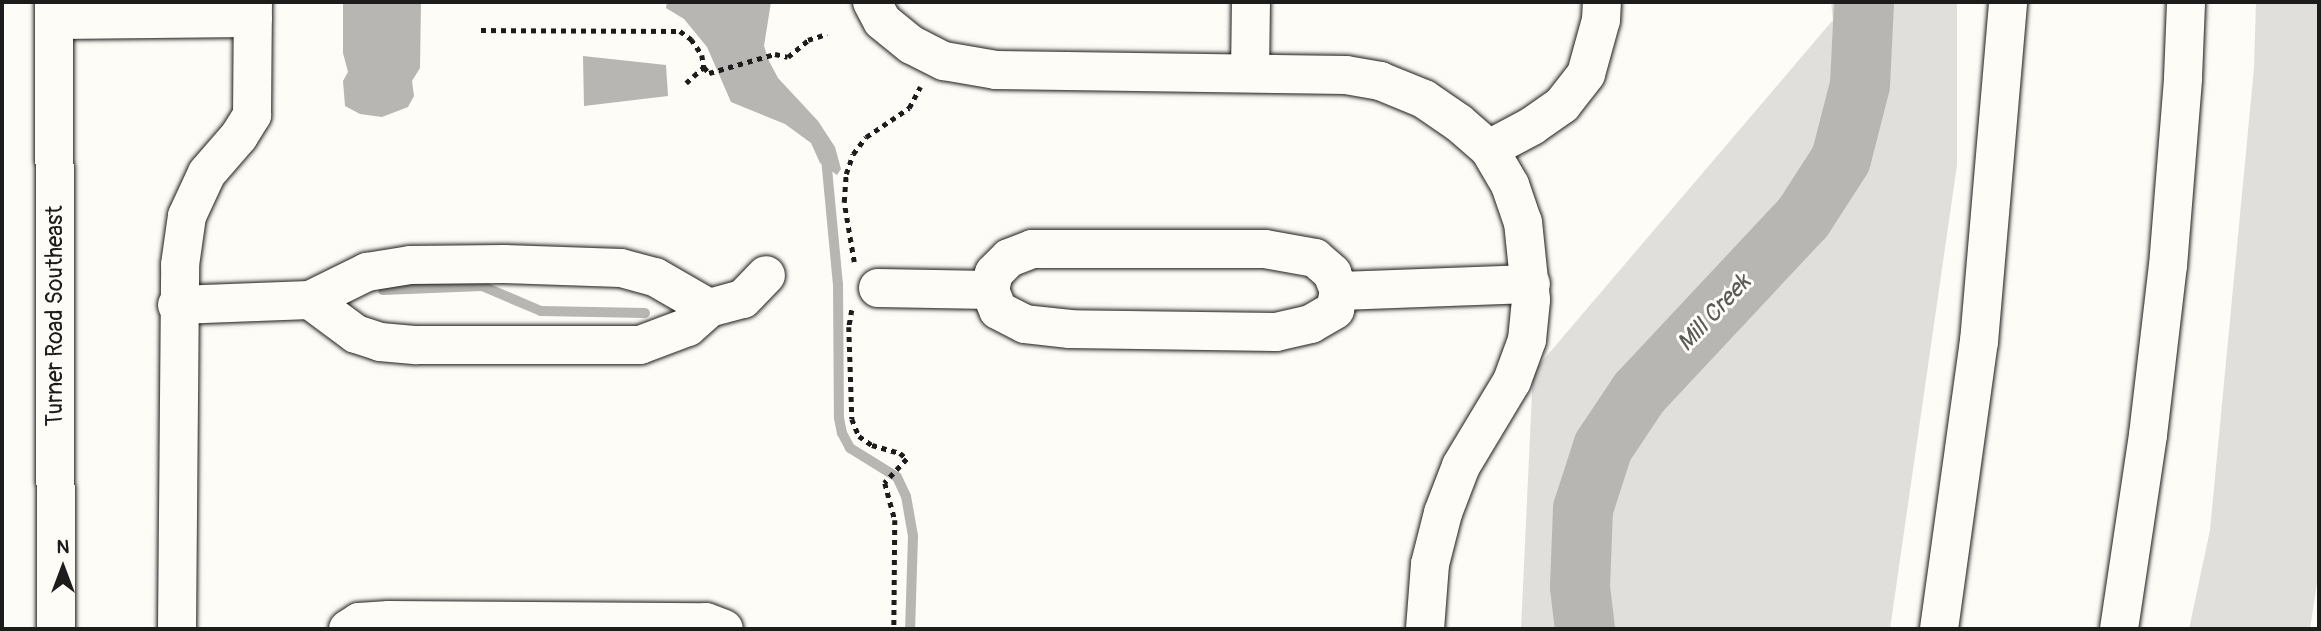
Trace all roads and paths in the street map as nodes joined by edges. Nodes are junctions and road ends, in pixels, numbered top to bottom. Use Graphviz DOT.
graph roads {
  1 [pos="872,2"];
  2 [pos="1251,2"];
  3 [pos="1602,2"];
  4 [pos="2008,2"];
  5 [pos="2186,2"];
  6 [pos="253,10"];
  7 [pos="55,11"];
  8 [pos="481,30"];
  9 [pos="827,34"];
  10 [pos="704,64"];
  11 [pos="1250,73"];
  12 [pos="687,83"];
  13 [pos="1489,149"];
  14 [pos="766,275"];
  15 [pos="1531,284"];
  16 [pos="878,288"];
  17 [pos="990,290"];
  18 [pos="1339,291"];
  19 [pos="310,300"];
  20 [pos="177,305"];
  21 [pos="709,308"];
  22 [pos="907,458"];
  23 [pos="56,629"];
  24 [pos="177,629"];
  25 [pos="348,629"];
  26 [pos="724,629"];
  27 [pos="894,629"];
  28 [pos="1425,629"];
  29 [pos="1938,629"];
  30 [pos="2119,629"];
  1 -- 11 [label="main road"];
  2 -- 11 [label="main road"];
  3 -- 13 [label="main road"];
  4 -- 29 [label="main road"];
  5 -- 30 [label="main road"];
  6 -- 7 [label="main road"];
  6 -- 20 [label="main road"];
  7 -- 23 [label="main road, Turner Road Southeast"];
  8 -- 10 [label="path"];
  9 -- 10 [label="path"];
  10 -- 12 [label="path"];
  11 -- 13 [label="main road"];
  13 -- 15 [label="main road"];
  14 -- 21 [label="main road"];
  15 -- 18 [label="main road"];
  15 -- 28 [label="main road"];
  16 -- 17 [label="main road"];
  17 -- 18 [label="main road"];
  17 -- 18 [label="main road"];
  19 -- 20 [label="main road"];
  19 -- 21 [label="main road"];
  19 -- 21 [label="main road"];
  20 -- 24 [label="main road"];
  22 -- 27 [label="path"];
  25 -- 26 [label="main road"];
}
